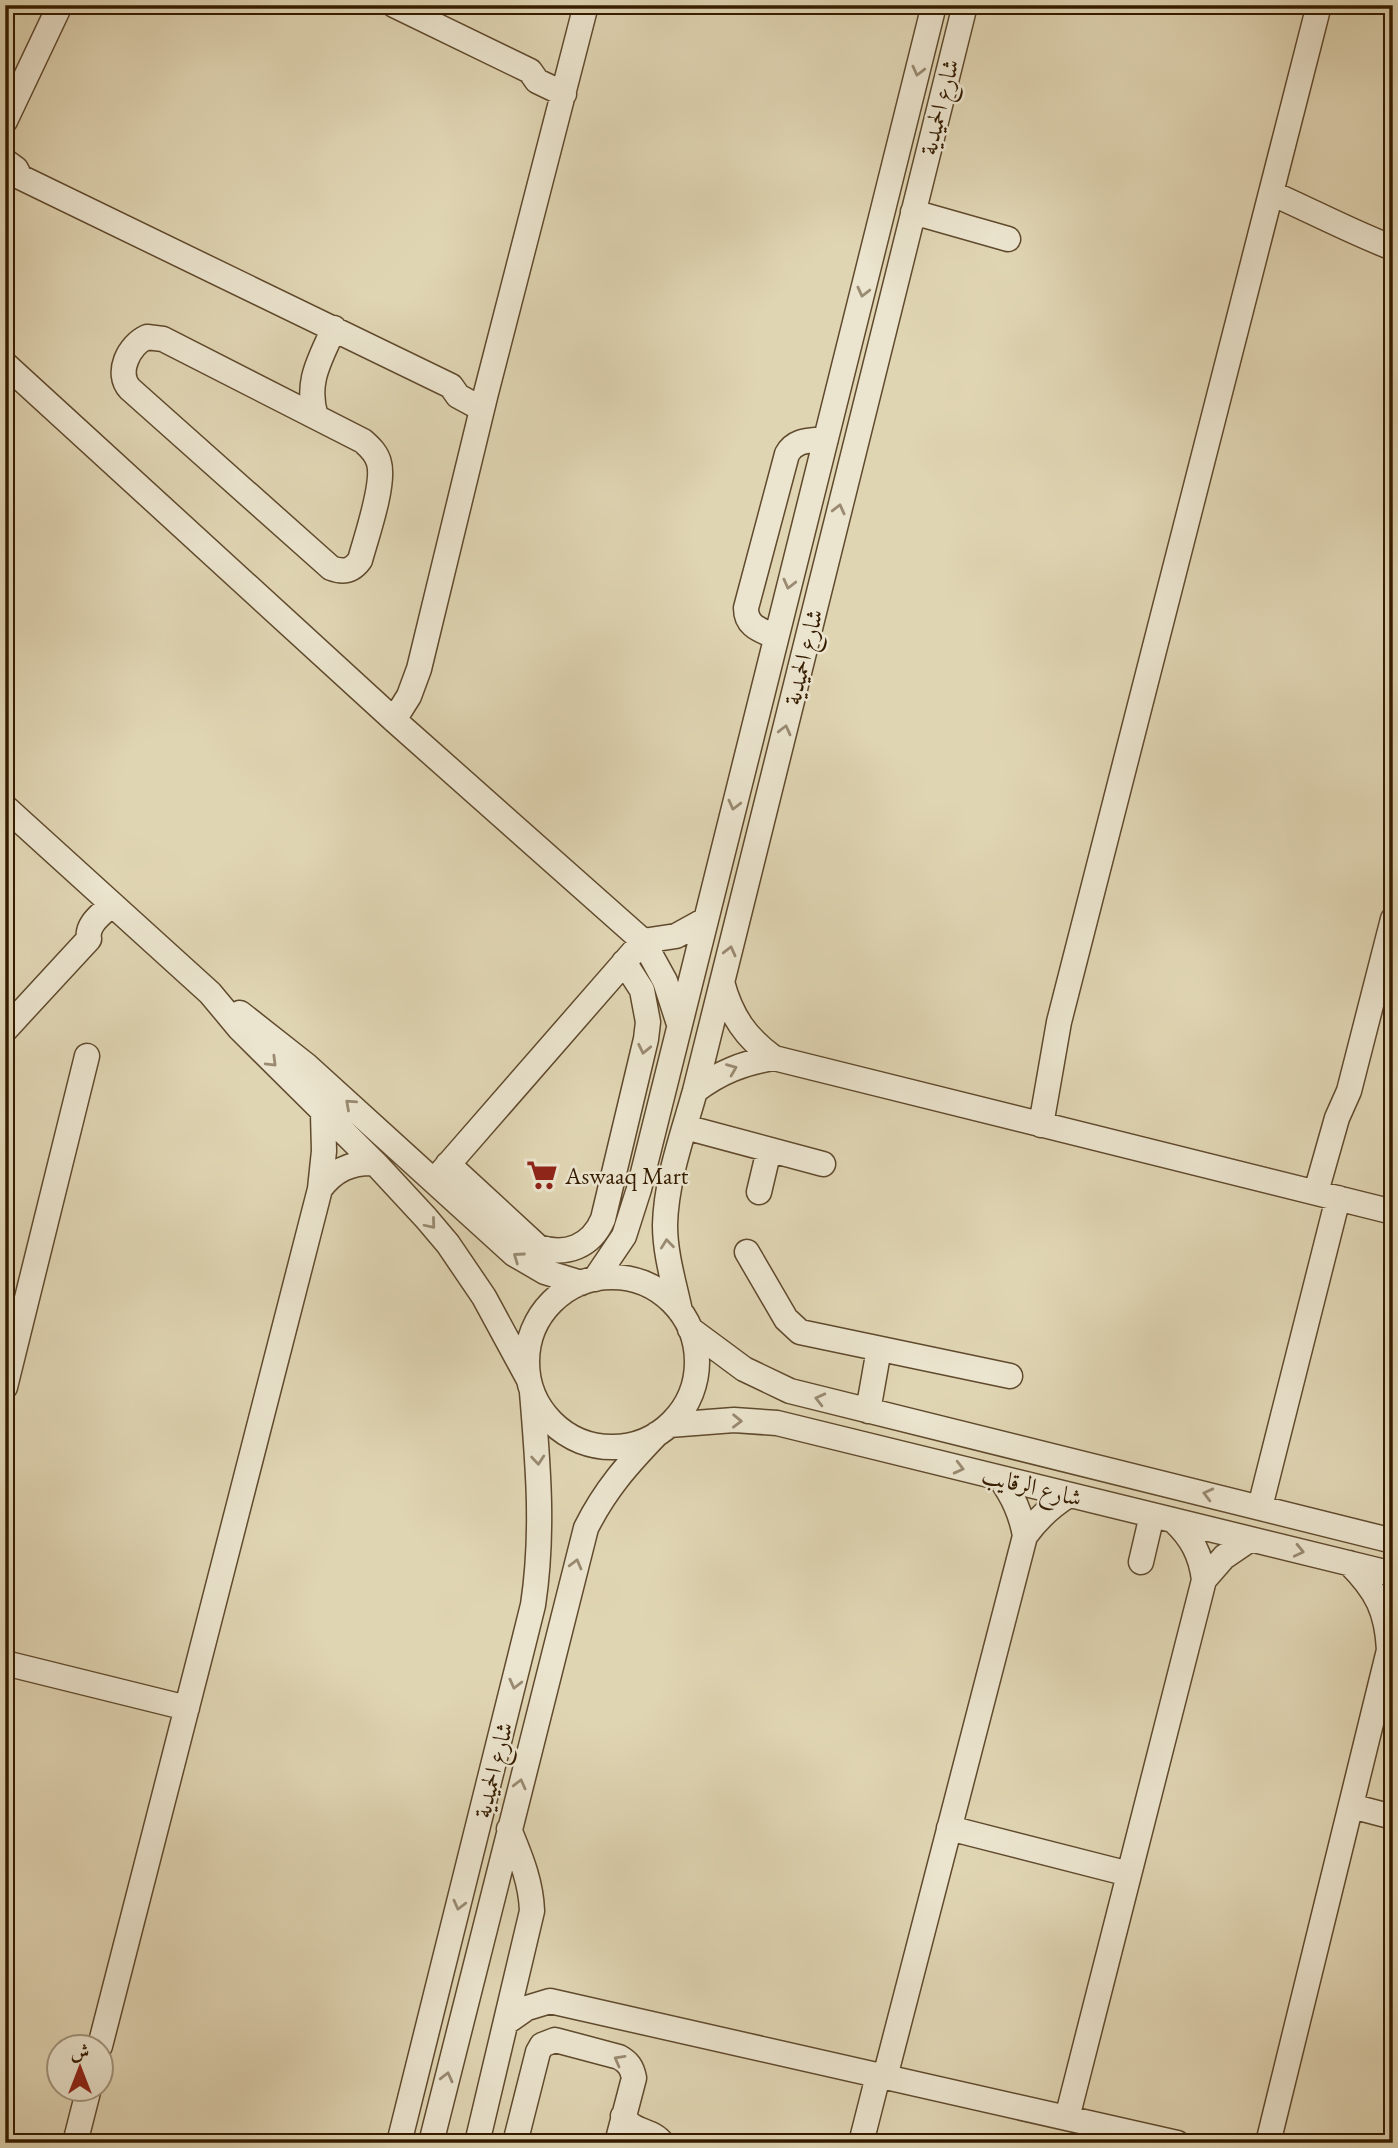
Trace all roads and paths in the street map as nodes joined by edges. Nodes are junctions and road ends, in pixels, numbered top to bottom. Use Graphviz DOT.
graph roads {
  1 [pos="60,5"];
  2 [pos="394,5"];
  3 [pos="586,5"];
  4 [pos="965,5"];
  5 [pos="1319,5"];
  6 [pos="929,7"];
  7 [pos="566,85"];
  8 [pos="5,121"];
  9 [pos="10,172"];
  10 [pos="1269,199"];
  11 [pos="913,212"];
  12 [pos="1008,239"];
  13 [pos="1393,248"];
  14 [pos="334,328"];
  15 [pos="5,363"];
  16 [pos="312,379"];
  17 [pos="279,399"];
  18 [pos="484,401"];
  19 [pos="316,417"];
  20 [pos="826,439"];
  21 [pos="776,636"];
  22 [pos="394,720"];
  23 [pos="5,807"];
  24 [pos="118,909"];
  25 [pos="1393,919"];
  26 [pos="705,920"];
  27 [pos="643,941"];
  28 [pos="624,962"];
  29 [pos="722,982"];
  30 [pos="598,991"];
  31 [pos="210,993"];
  32 [pos="646,1006"];
  33 [pos="679,1025"];
  34 [pos="5,1030"];
  35 [pos="87,1056"];
  36 [pos="774,1058"];
  37 [pos="695,1091"];
  38 [pos="632,1103"];
  39 [pos="323,1114"];
  40 [pos="1034,1123"];
  41 [pos="685,1127"];
  42 [pos="651,1142"];
  43 [pos="769,1150"];
  44 [pos="375,1163"];
  45 [pos="823,1164"];
  46 [pos="441,1172"];
  47 [pos="320,1189"];
  48 [pos="759,1192"];
  49 [pos="1329,1196"];
  50 [pos="1393,1212"];
  51 [pos="747,1252"];
  52 [pos="588,1281"];
  53 [pos="685,1320"];
  54 [pos="11,1337"];
  55 [pos="878,1349"];
  56 [pos="1010,1376"];
  57 [pos="530,1385"];
  58 [pos="5,1387"];
  59 [pos="868,1410"];
  60 [pos="663,1430"];
  61 [pos="1000,1478"];
  62 [pos="1069,1495"];
  63 [pos="1260,1507"];
  64 [pos="1163,1518"];
  65 [pos="1025,1536"];
  66 [pos="1249,1540"];
  67 [pos="1393,1541"];
  68 [pos="1141,1562"];
  69 [pos="1349,1563"];
  70 [pos="1393,1574"];
  71 [pos="1204,1580"];
  72 [pos="1391,1647"];
  73 [pos="5,1663"];
  74 [pos="187,1708"];
  75 [pos="1351,1806"];
  76 [pos="1393,1817"];
  77 [pos="949,1828"];
  78 [pos="509,1829"];
  79 [pos="1129,1874"];
  80 [pos="522,1960"];
  81 [pos="550,2001"];
  82 [pos="507,2022"];
  83 [pos="104,2032"];
  84 [pos="493,2076"];
  85 [pos="882,2076"];
  86 [pos="85,2102"];
  87 [pos="523,2112"];
  88 [pos="624,2116"];
  89 [pos="1067,2118"];
  90 [pos="75,2143"];
  91 [pos="400,2143"];
  92 [pos="431,2143"];
  93 [pos="477,2143"];
  94 [pos="515,2143"];
  95 [pos="617,2143"];
  96 [pos="662,2143"];
  97 [pos="861,2143"];
  98 [pos="1177,2143"];
  99 [pos="1268,2143"];
  1 -- 8 [label="street"];
  2 -- 7 [label="street"];
  3 -- 7 [label="street"];
  4 -- 11 [label="street, شارع الحميدية"];
  5 -- 10 [label="street"];
  6 -- 20 [label="street, شارع الحميدية, one-way"];
  7 -- 18 [label="street"];
  9 -- 14 [label="street"];
  10 -- 13 [label="street"];
  10 -- 40 [label="street"];
  11 -- 12 [label="street"];
  29 -- 11 [label="street, شارع الحميدية, one-way"];
  14 -- 16 [label="street"];
  14 -- 18 [label="street"];
  15 -- 22 [label="street"];
  16 -- 17 [label="street"];
  16 -- 19 [label="street"];
  17 -- 19 [label="street"];
  17 -- 19 [label="street"];
  18 -- 22 [label="street"];
  20 -- 21 [label="street, شارع الحميدية, one-way"];
  20 -- 21 [label="street"];
  21 -- 26 [label="street, شارع الحميدية, one-way"];
  22 -- 27 [label="street"];
  23 -- 24 [label="street"];
  24 -- 31 [label="street"];
  24 -- 34 [label="street"];
  25 -- 49 [label="street"];
  26 -- 27 [label="street"];
  26 -- 33 [label="street, شارع الحميدية"];
  27 -- 28 [label="street"];
  27 -- 33 [label="street"];
  28 -- 30 [label="street"];
  28 -- 32 [label="street"];
  29 -- 36 [label="street"];
  29 -- 37 [label="street, شارع الحميدية"];
  30 -- 32 [label="street"];
  30 -- 46 [label="street"];
  31 -- 39 [label="street, one-way"];
  46 -- 31 [label="street, one-way"];
  32 -- 38 [label="street, one-way"];
  33 -- 42 [label="street, شارع الحميدية"];
  35 -- 54 [label="street"];
  37 -- 36 [label="street, one-way"];
  36 -- 40 [label="street"];
  37 -- 41 [label="street, شارع الحميدية"];
  38 -- 42 [label="street"];
  38 -- 46 [label="street"];
  39 -- 44 [label="street"];
  39 -- 47 [label="street"];
  40 -- 49 [label="street"];
  41 -- 43 [label="street"];
  53 -- 41 [label="street, شارع الحميدية, one-way"];
  42 -- 52 [label="street, شارع الحميدية"];
  43 -- 45 [label="street"];
  43 -- 48 [label="street"];
  44 -- 47 [label="street"];
  44 -- 57 [label="street, one-way"];
  52 -- 46 [label="street, one-way"];
  47 -- 74 [label="street"];
  49 -- 50 [label="street"];
  49 -- 63 [label="street"];
  51 -- 55 [label="street"];
  52 -- 53 [label="street"];
  52 -- 57 [label="street"];
  59 -- 53 [label="street, شارع الرقايب, one-way"];
  53 -- 60 [label="street"];
  54 -- 58 [label="street"];
  55 -- 56 [label="street"];
  55 -- 59 [label="street"];
  57 -- 60 [label="street"];
  57 -- 91 [label="street, شارع الحميدية, one-way"];
  63 -- 59 [label="street, شارع الرقايب, one-way"];
  60 -- 61 [label="street, شارع الرقايب, one-way"];
  78 -- 60 [label="street, شارع الحميدية, one-way"];
  61 -- 62 [label="street, شارع الرقايب"];
  61 -- 65 [label="street"];
  62 -- 64 [label="street, شارع الرقايب"];
  62 -- 65 [label="street"];
  63 -- 67 [label="street, شارع الرقايب"];
  64 -- 66 [label="street, شارع الرقايب"];
  64 -- 68 [label="street"];
  64 -- 71 [label="street"];
  65 -- 77 [label="street"];
  66 -- 69 [label="street, شارع الرقايب, one-way"];
  66 -- 71 [label="street"];
  69 -- 70 [label="street, شارع الرقايب"];
  69 -- 72 [label="street"];
  71 -- 79 [label="street"];
  72 -- 75 [label="street"];
  73 -- 74 [label="street"];
  74 -- 83 [label="street"];
  75 -- 76 [label="street"];
  75 -- 99 [label="street"];
  77 -- 79 [label="street"];
  77 -- 85 [label="street"];
  78 -- 80 [label="street"];
  92 -- 78 [label="street, شارع الحميدية, one-way"];
  79 -- 89 [label="street"];
  80 -- 81 [label="street"];
  80 -- 82 [label="street"];
  81 -- 82 [label="street"];
  81 -- 85 [label="street"];
  82 -- 84 [label="street"];
  84 -- 87 [label="street"];
  84 -- 93 [label="street"];
  85 -- 89 [label="street"];
  85 -- 97 [label="street"];
  86 -- 90 [label="street"];
  88 -- 87 [label="street, one-way"];
  87 -- 94 [label="street"];
  88 -- 95 [label="street"];
  88 -- 96 [label="street"];
  89 -- 98 [label="street"];
}
